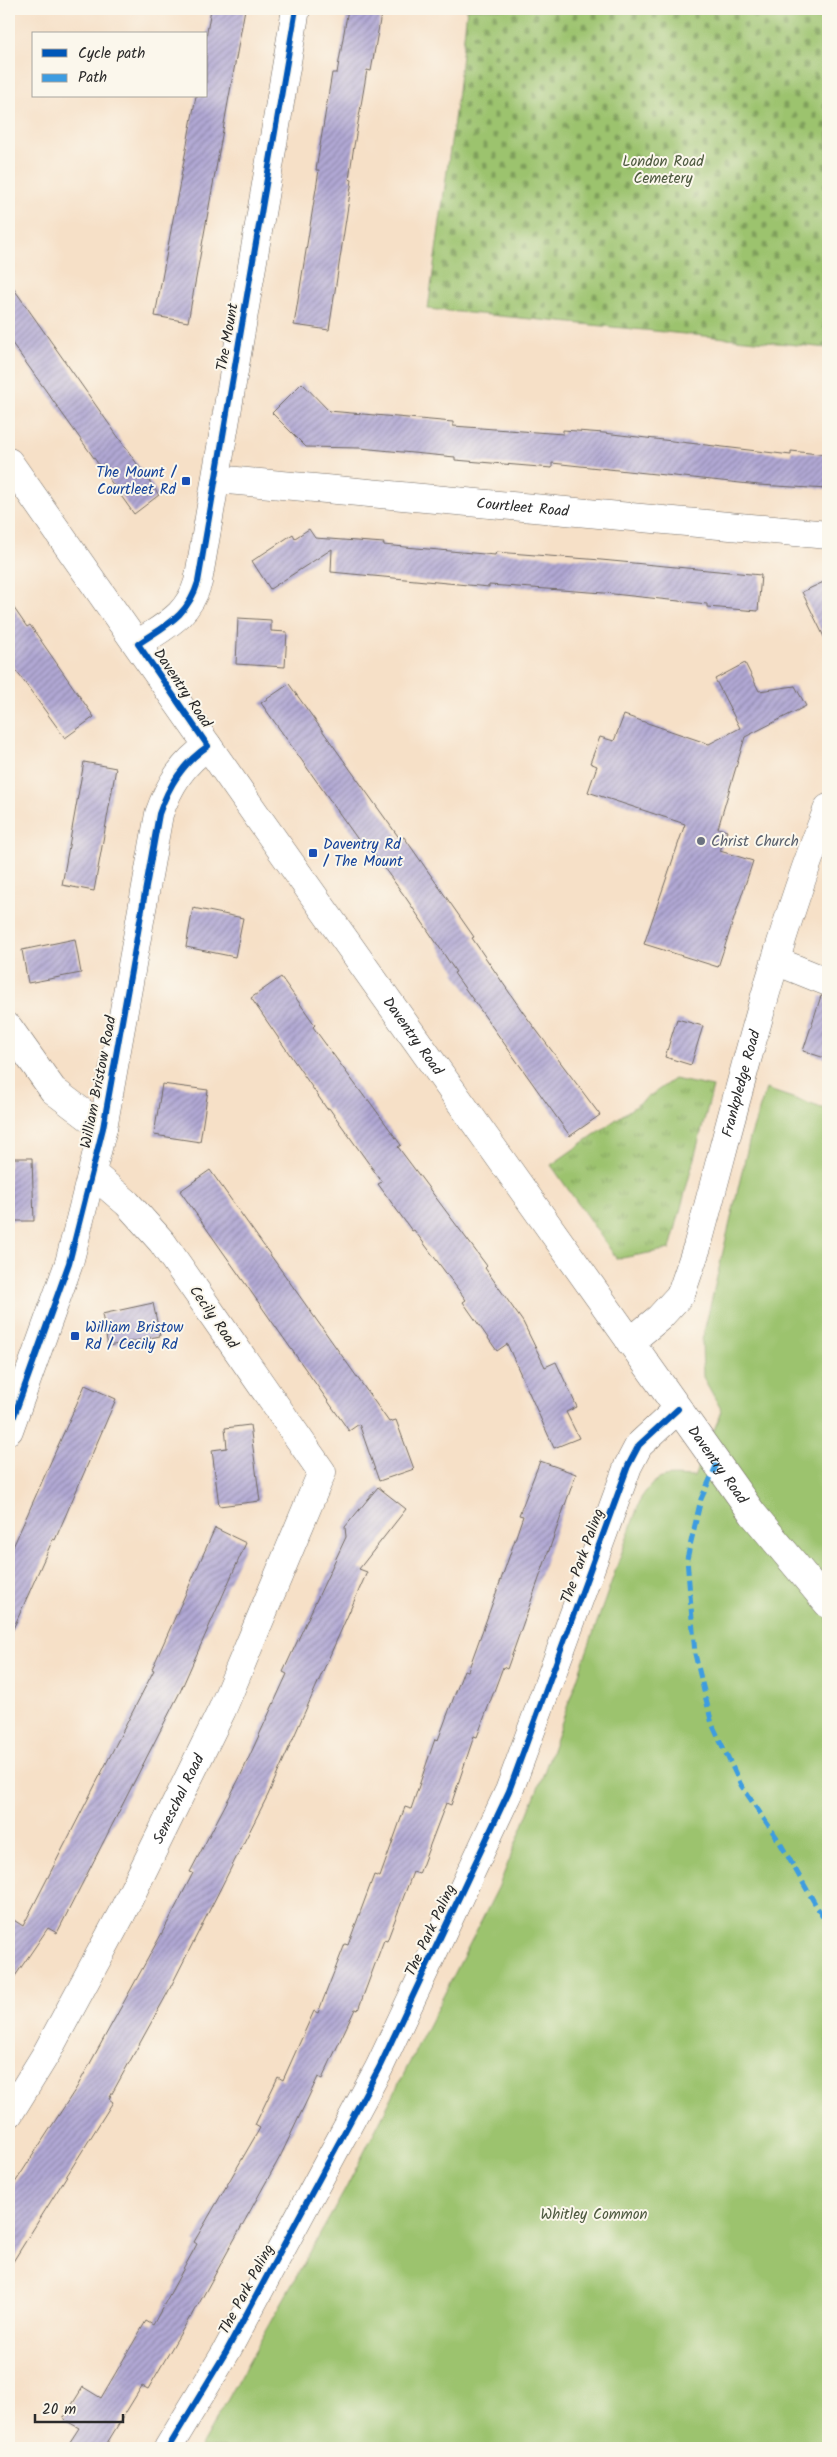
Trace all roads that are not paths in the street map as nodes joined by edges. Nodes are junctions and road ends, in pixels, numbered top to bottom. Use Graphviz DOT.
graph roads {
  1 [pos="296,9"];
  2 [pos="9,462"];
  3 [pos="216,479"];
  4 [pos="828,535"];
  5 [pos="138,644"];
  6 [pos="208,746"];
  7 [pos="828,808"];
  8 [pos="776,960"];
  9 [pos="828,982"];
  10 [pos="9,1028"];
  11 [pos="103,1128"];
  12 [pos="92,1173"];
  13 [pos="630,1342"];
  14 [pos="678,1409"];
  15 [pos="9,1430"];
  16 [pos="322,1472"];
  17 [pos="828,1604"];
  18 [pos="9,2114"];
  19 [pos="168,2448"];
  1 -- 3 [label="street, The Mount"];
  2 -- 5 [label="street, Daventry Road"];
  3 -- 4 [label="street, Courtleet Road"];
  3 -- 5 [label="street, The Mount"];
  5 -- 6 [label="street, Daventry Road"];
  6 -- 11 [label="street, William Bristow Road"];
  6 -- 13 [label="street, Daventry Road"];
  7 -- 8 [label="street, Frankpledge Road"];
  8 -- 9 [label="street"];
  8 -- 13 [label="street, Frankpledge Road"];
  10 -- 11 [label="street"];
  11 -- 12 [label="street, William Bristow Road"];
  12 -- 15 [label="street, William Bristow Road"];
  12 -- 16 [label="street, Cecily Road"];
  13 -- 14 [label="street, Daventry Road"];
  14 -- 17 [label="street, Daventry Road"];
  14 -- 19 [label="street, The Park Paling"];
  16 -- 18 [label="street, Seneschal Road"];
}
